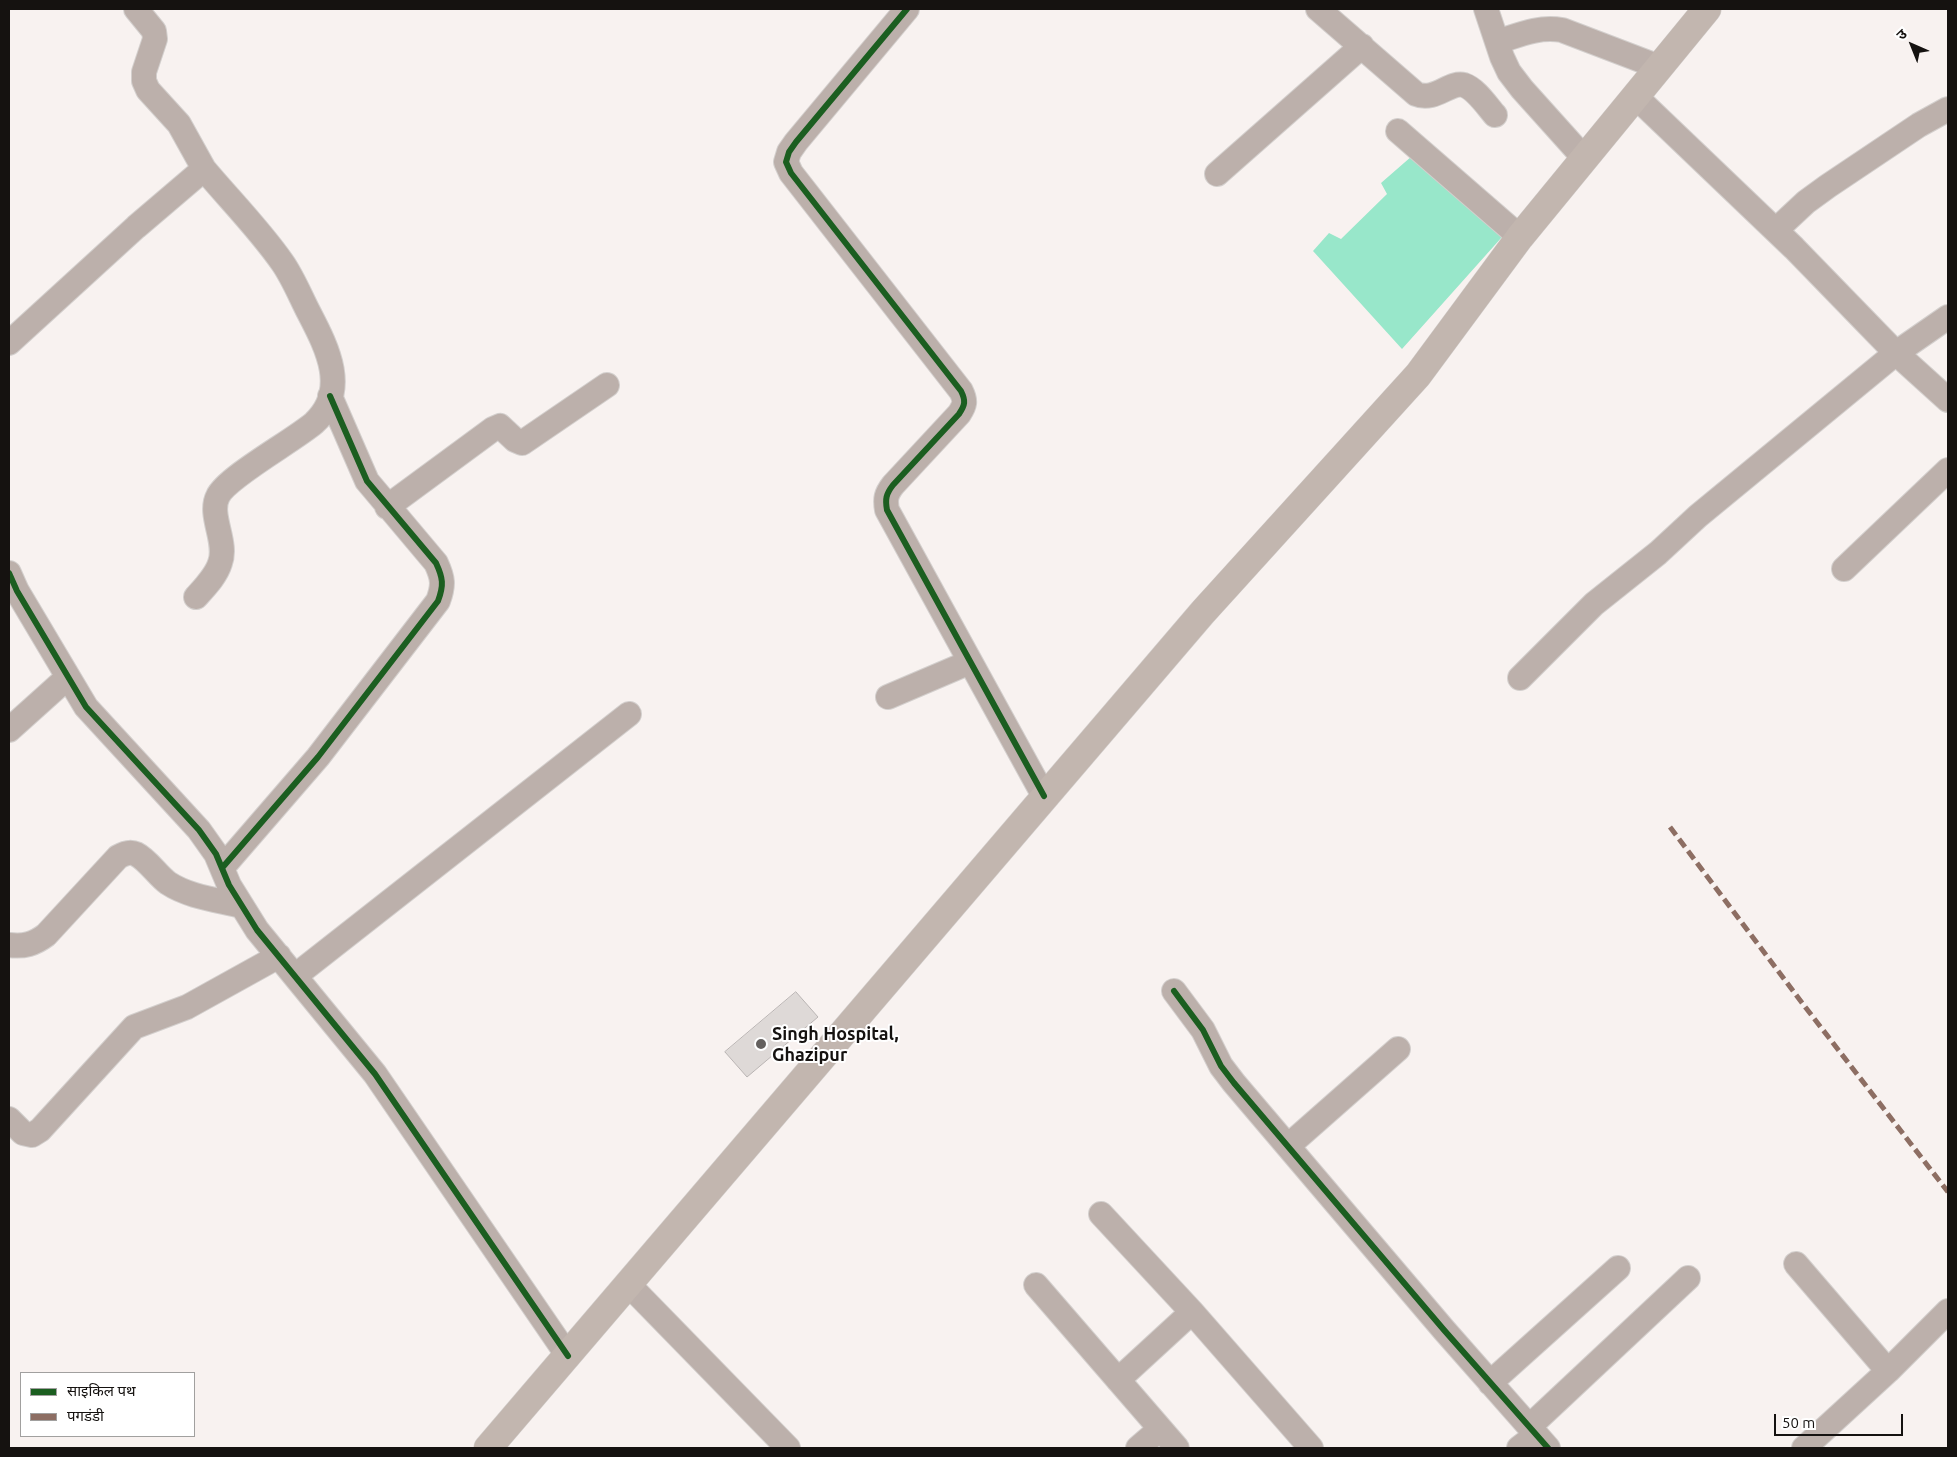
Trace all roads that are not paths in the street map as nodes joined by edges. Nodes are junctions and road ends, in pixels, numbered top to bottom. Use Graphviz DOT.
graph roads {
  1 [pos="136,9"];
  2 [pos="907,9"];
  3 [pos="1318,9"];
  4 [pos="1486,9"];
  5 [pos="1707,9"];
  6 [pos="1497,42"];
  7 [pos="1362,46"];
  8 [pos="1659,67"];
  9 [pos="1635,96"];
  10 [pos="1948,109"];
  11 [pos="1495,115"];
  12 [pos="1398,131"];
  13 [pos="1584,158"];
  14 [pos="204,169"];
  15 [pos="1217,174"];
  16 [pos="1776,230"];
  17 [pos="1520,237"];
  18 [pos="1948,317"];
  19 [pos="9,343"];
  20 [pos="1896,353"];
  21 [pos="607,386"];
  22 [pos="330,396"];
  23 [pos="1948,400"];
  24 [pos="1948,470"];
  25 [pos="387,507"];
  26 [pos="1844,569"];
  27 [pos="12,587"];
  28 [pos="196,597"];
  29 [pos="970,662"];
  30 [pos="68,677"];
  31 [pos="1520,678"];
  32 [pos="888,697"];
  33 [pos="629,714"];
  34 [pos="9,730"];
  35 [pos="1044,796"];
  36 [pos="222,868"];
  37 [pos="242,906"];
  38 [pos="9,945"];
  39 [pos="279,956"];
  40 [pos="295,976"];
  41 [pos="1174,991"];
  42 [pos="1398,1049"];
  43 [pos="9,1119"];
  44 [pos="1288,1146"];
  45 [pos="1101,1214"];
  46 [pos="1796,1264"];
  47 [pos="1618,1268"];
  48 [pos="1688,1278"];
  49 [pos="629,1285"];
  50 [pos="1036,1286"];
  51 [pos="1192,1312"];
  52 [pos="1948,1312"];
  53 [pos="568,1356"];
  54 [pos="1888,1371"];
  55 [pos="1118,1380"];
  56 [pos="1490,1383"];
  57 [pos="1160,1429"];
  58 [pos="1533,1440"];
  59 [pos="488,1448"];
  60 [pos="788,1448"];
  61 [pos="1138,1448"];
  62 [pos="1177,1448"];
  63 [pos="1311,1448"];
  64 [pos="1804,1448"];
  1 -- 14 [label="street"];
  2 -- 29 [label="street"];
  3 -- 7 [label="street"];
  4 -- 6 [label="street"];
  5 -- 8 [label="highway"];
  6 -- 8 [label="street"];
  6 -- 13 [label="street"];
  7 -- 11 [label="street"];
  7 -- 15 [label="street"];
  8 -- 9 [label="highway"];
  9 -- 13 [label="highway"];
  9 -- 16 [label="street"];
  10 -- 16 [label="street"];
  12 -- 17 [label="street"];
  13 -- 17 [label="highway"];
  14 -- 19 [label="street"];
  14 -- 22 [label="street"];
  16 -- 20 [label="street"];
  17 -- 35 [label="highway"];
  18 -- 20 [label="street"];
  20 -- 23 [label="street"];
  20 -- 31 [label="street"];
  21 -- 25 [label="street"];
  22 -- 25 [label="street"];
  22 -- 28 [label="street"];
  24 -- 26 [label="street"];
  25 -- 36 [label="street"];
  27 -- 30 [label="street"];
  29 -- 32 [label="street"];
  29 -- 35 [label="street"];
  30 -- 34 [label="street"];
  30 -- 36 [label="street"];
  33 -- 40 [label="street"];
  35 -- 49 [label="highway"];
  36 -- 37 [label="street"];
  37 -- 38 [label="street"];
  37 -- 39 [label="street"];
  39 -- 40 [label="street"];
  39 -- 43 [label="street"];
  40 -- 53 [label="street"];
  41 -- 44 [label="street"];
  42 -- 44 [label="street"];
  44 -- 56 [label="street"];
  45 -- 51 [label="street"];
  46 -- 54 [label="street"];
  47 -- 56 [label="street"];
  48 -- 58 [label="street"];
  49 -- 53 [label="highway"];
  49 -- 60 [label="street"];
  50 -- 55 [label="street"];
  51 -- 55 [label="street"];
  51 -- 63 [label="street"];
  52 -- 54 [label="street"];
  53 -- 59 [label="highway"];
  54 -- 64 [label="street"];
  55 -- 57 [label="street"];
  56 -- 58 [label="street"];
  57 -- 61 [label="street"];
  57 -- 62 [label="street"];
}
